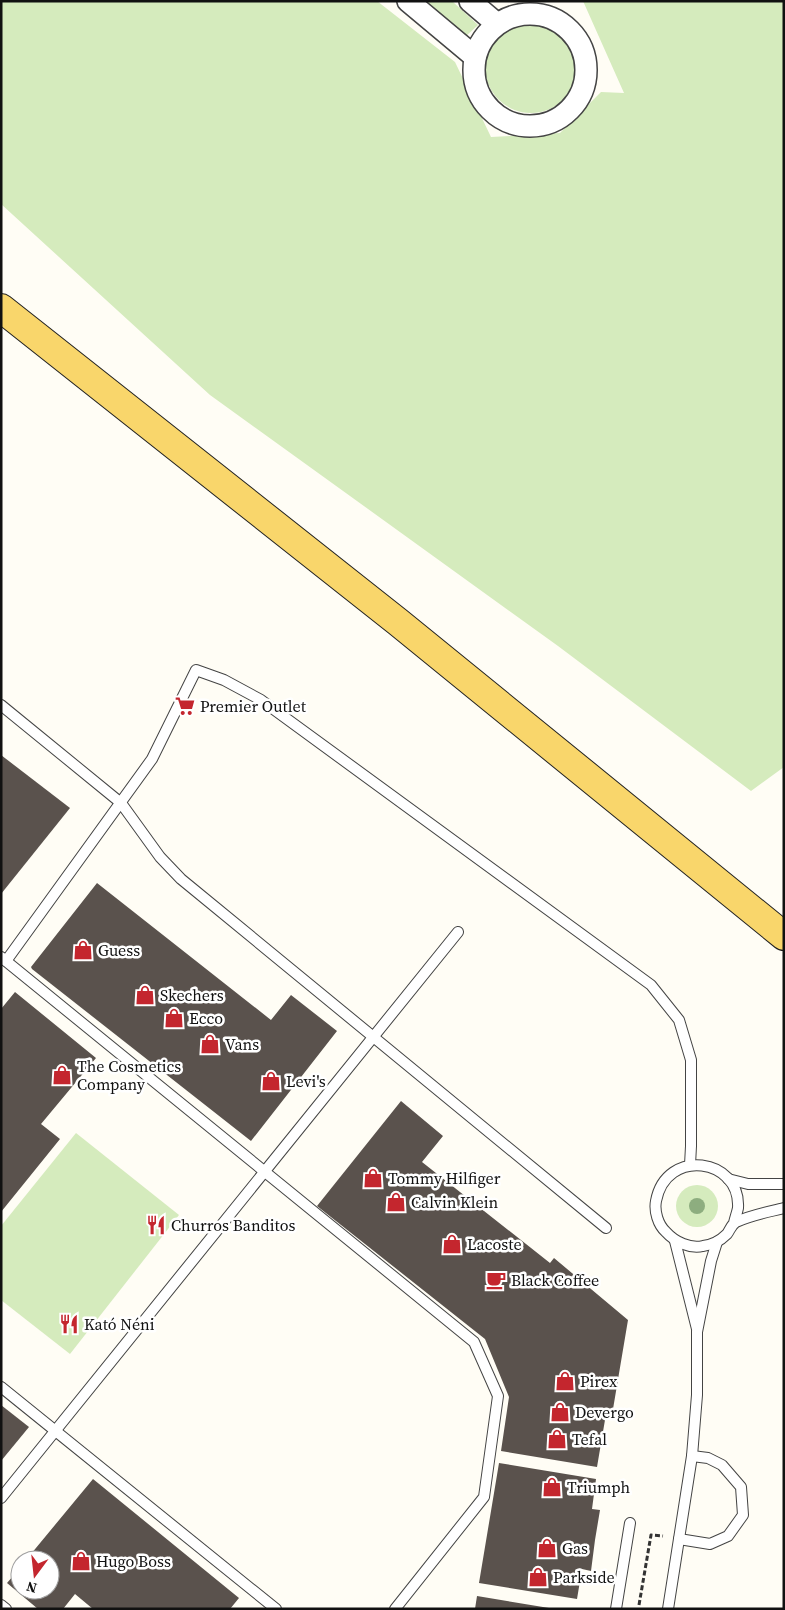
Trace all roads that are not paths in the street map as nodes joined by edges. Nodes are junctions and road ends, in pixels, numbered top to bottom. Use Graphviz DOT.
graph roads {
  1 [pos="408,1"];
  2 [pos="470,1"];
  3 [pos="497,24"];
  4 [pos="475,57"];
  5 [pos="1,308"];
  6 [pos="1,705"];
  7 [pos="121,802"];
  8 [pos="458,932"];
  9 [pos="784,936"];
  10 [pos="3,959"];
  11 [pos="373,1036"];
  12 [pos="690,1165"];
  13 [pos="264,1170"];
  14 [pos="728,1180"];
  15 [pos="784,1184"];
  16 [pos="784,1208"];
  17 [pos="734,1223"];
  18 [pos="606,1228"];
  19 [pos="675,1241"];
  20 [pos="717,1242"];
  21 [pos="697,1332"];
  22 [pos="1,1387"];
  23 [pos="55,1430"];
  24 [pos="692,1456"];
  25 [pos="1,1498"];
  26 [pos="630,1523"];
  27 [pos="679,1539"];
  28 [pos="1,1605"];
  29 [pos="6,1609"];
  30 [pos="276,1609"];
  31 [pos="395,1609"];
  32 [pos="616,1609"];
  33 [pos="668,1609"];
  1 -- 4 [label="street"];
  2 -- 3 [label="street"];
  3 -- 4 [label="street"];
  3 -- 4 [label="street"];
  5 -- 9 [label="main road"];
  6 -- 7 [label="lane"];
  7 -- 10 [label="lane"];
  7 -- 11 [label="lane"];
  7 -- 12 [label="lane"];
  8 -- 11 [label="lane"];
  10 -- 13 [label="lane"];
  11 -- 13 [label="lane"];
  11 -- 18 [label="lane"];
  12 -- 14 [label="lane"];
  12 -- 19 [label="lane"];
  13 -- 23 [label="lane"];
  13 -- 31 [label="lane"];
  14 -- 15 [label="lane"];
  14 -- 17 [label="lane"];
  16 -- 17 [label="lane"];
  17 -- 20 [label="lane"];
  19 -- 20 [label="lane"];
  19 -- 21 [label="lane"];
  20 -- 21 [label="lane"];
  21 -- 24 [label="lane"];
  22 -- 23 [label="lane"];
  23 -- 25 [label="lane"];
  23 -- 30 [label="lane"];
  24 -- 27 [label="lane"];
  24 -- 27 [label="lane"];
  26 -- 32 [label="lane"];
  27 -- 33 [label="lane"];
  28 -- 29 [label="lane"];
}
